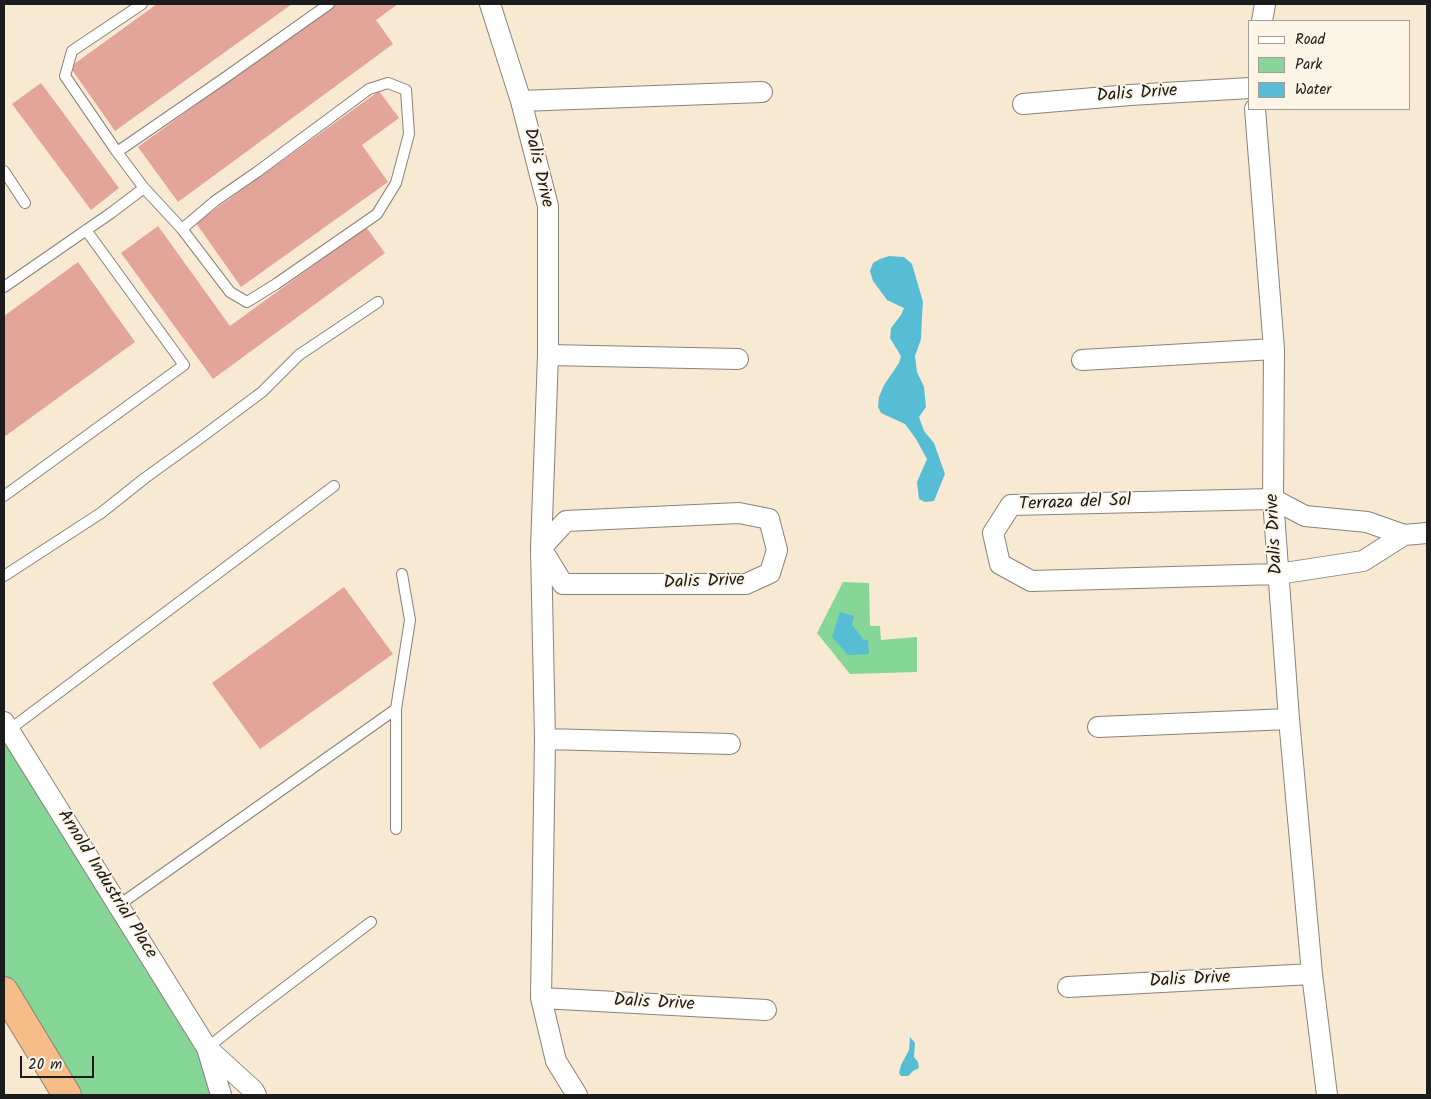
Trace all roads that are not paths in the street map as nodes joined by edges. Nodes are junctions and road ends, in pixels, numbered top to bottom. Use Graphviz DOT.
graph roads {
  1 [pos="142,4"];
  2 [pos="329,4"];
  3 [pos="490,4"];
  4 [pos="1265,4"];
  5 [pos="1262,20"];
  6 [pos="1248,88"];
  7 [pos="762,92"];
  8 [pos="521,101"];
  9 [pos="1023,104"];
  10 [pos="1255,110"];
  11 [pos="117,152"];
  12 [pos="4,171"];
  13 [pos="144,188"];
  14 [pos="24,203"];
  15 [pos="182,229"];
  16 [pos="86,230"];
  17 [pos="4,287"];
  18 [pos="378,302"];
  19 [pos="1274,349"];
  20 [pos="548,355"];
  21 [pos="738,359"];
  22 [pos="1082,360"];
  23 [pos="334,486"];
  24 [pos="4,496"];
  25 [pos="1273,499"];
  26 [pos="1427,533"];
  27 [pos="1404,535"];
  28 [pos="541,548"];
  29 [pos="402,574"];
  30 [pos="1278,574"];
  31 [pos="4,576"];
  32 [pos="396,709"];
  33 [pos="1289,719"];
  34 [pos="6,726"];
  35 [pos="1098,727"];
  36 [pos="545,739"];
  37 [pos="730,744"];
  38 [pos="396,829"];
  39 [pos="119,905"];
  40 [pos="370,922"];
  41 [pos="1312,974"];
  42 [pos="1068,987"];
  43 [pos="4,991"];
  44 [pos="542,998"];
  45 [pos="766,1010"];
  46 [pos="207,1048"];
  47 [pos="67,1095"];
  48 [pos="221,1095"];
  49 [pos="256,1095"];
  50 [pos="577,1095"];
  51 [pos="1327,1095"];
  1 -- 11 [label="lane"];
  2 -- 11 [label="lane"];
  3 -- 8 [label="street, Dalis Drive"];
  4 -- 5 [label="street"];
  6 -- 9 [label="street, Dalis Drive"];
  7 -- 8 [label="street, Dalis Drive"];
  8 -- 20 [label="street, Dalis Drive"];
  10 -- 19 [label="street, Dalis Drive"];
  11 -- 13 [label="lane"];
  12 -- 14 [label="lane"];
  13 -- 15 [label="lane"];
  13 -- 16 [label="lane"];
  15 -- 15 [label="lane"];
  16 -- 17 [label="lane"];
  16 -- 24 [label="lane"];
  18 -- 31 [label="lane"];
  19 -- 22 [label="street"];
  19 -- 25 [label="street, Dalis Drive"];
  20 -- 21 [label="street"];
  20 -- 28 [label="street, Dalis Drive"];
  23 -- 34 [label="lane"];
  25 -- 27 [label="street, Terraza del Sol"];
  25 -- 30 [label="street, Dalis Drive"];
  25 -- 30 [label="street, Terraza del Sol"];
  26 -- 27 [label="street, Terraza del Sol"];
  27 -- 30 [label="street, Terraza del Sol"];
  28 -- 28 [label="street, Dalis Drive"];
  28 -- 36 [label="street, Dalis Drive"];
  29 -- 32 [label="lane"];
  30 -- 33 [label="street, Dalis Drive"];
  32 -- 38 [label="lane"];
  32 -- 39 [label="lane"];
  33 -- 35 [label="street"];
  33 -- 41 [label="street, Dalis Drive"];
  34 -- 39 [label="street, Arnold Industrial Place"];
  36 -- 37 [label="street"];
  36 -- 44 [label="street, Dalis Drive"];
  39 -- 46 [label="street, Arnold Industrial Place"];
  40 -- 46 [label="lane"];
  41 -- 42 [label="street, Dalis Drive"];
  41 -- 51 [label="street, Dalis Drive"];
  43 -- 47 [label="highway"];
  44 -- 45 [label="street, Dalis Drive"];
  44 -- 50 [label="street, Dalis Drive"];
  46 -- 48 [label="street, Arnold Industrial Place"];
  46 -- 49 [label="street, Arnold Industrial Place"];
}
